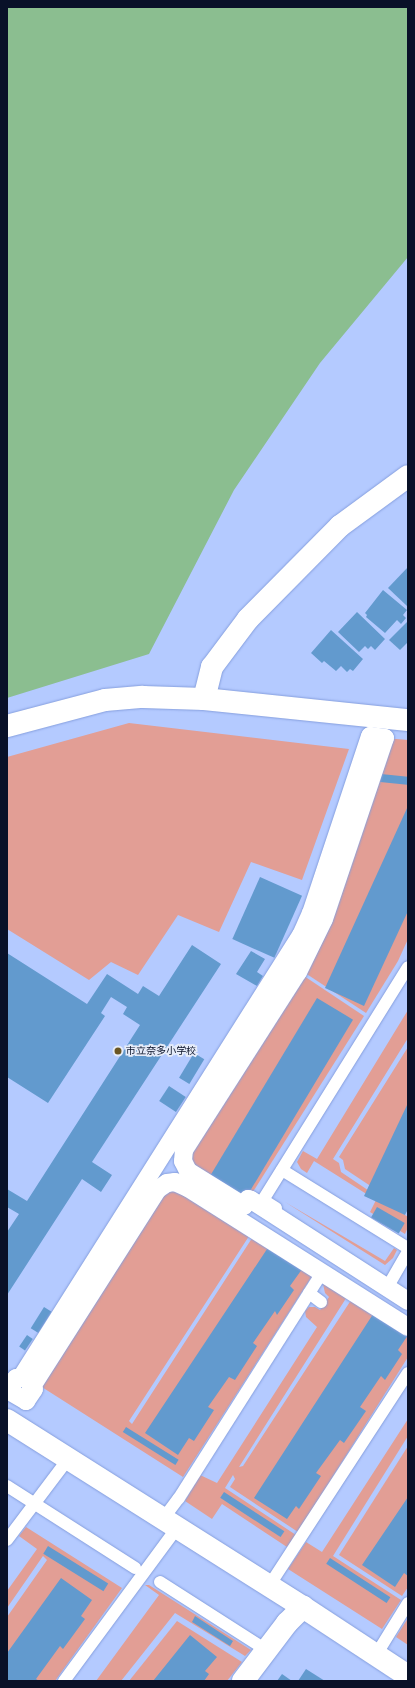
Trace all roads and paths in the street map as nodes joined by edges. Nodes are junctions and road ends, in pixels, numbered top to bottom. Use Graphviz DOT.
graph roads {
  1 [pos="408,476"];
  2 [pos="204,699"];
  3 [pos="408,720"];
  4 [pos="7,726"];
  5 [pos="408,967"];
  6 [pos="282,1170"];
  7 [pos="408,1248"];
  8 [pos="408,1252"];
  9 [pos="318,1279"];
  10 [pos="391,1281"];
  11 [pos="408,1292"];
  12 [pos="309,1293"];
  13 [pos="408,1301"];
  14 [pos="321,1302"];
  15 [pos="408,1327"];
  16 [pos="408,1373"];
  17 [pos="7,1420"];
  18 [pos="68,1459"];
  19 [pos="7,1486"];
  20 [pos="36,1504"];
  21 [pos="170,1523"];
  22 [pos="7,1540"];
  23 [pos="135,1568"];
  24 [pos="160,1582"];
  25 [pos="269,1586"];
  26 [pos="408,1603"];
  27 [pos="303,1607"];
  28 [pos="268,1650"];
  29 [pos="376,1654"];
  30 [pos="408,1676"];
  31 [pos="64,1681"];
  32 [pos="243,1681"];
  1 -- 2 [label="street"];
  2 -- 3 [label="street"];
  2 -- 4 [label="street"];
  5 -- 6 [label="lane"];
  6 -- 7 [label="lane"];
  6 -- 10 [label="lane"];
  8 -- 10 [label="lane"];
  9 -- 12 [label="lane"];
  10 -- 11 [label="lane"];
  12 -- 14 [label="lane"];
  12 -- 21 [label="lane"];
  13 -- 15 [label="street"];
  16 -- 25 [label="lane"];
  17 -- 18 [label="street"];
  18 -- 20 [label="lane"];
  18 -- 21 [label="street"];
  19 -- 20 [label="lane"];
  20 -- 22 [label="lane"];
  20 -- 23 [label="lane"];
  21 -- 25 [label="street"];
  21 -- 31 [label="lane"];
  24 -- 28 [label="lane"];
  25 -- 27 [label="street"];
  26 -- 29 [label="lane"];
  27 -- 28 [label="street"];
  27 -- 29 [label="street"];
  28 -- 32 [label="street"];
  29 -- 30 [label="street"];
}
